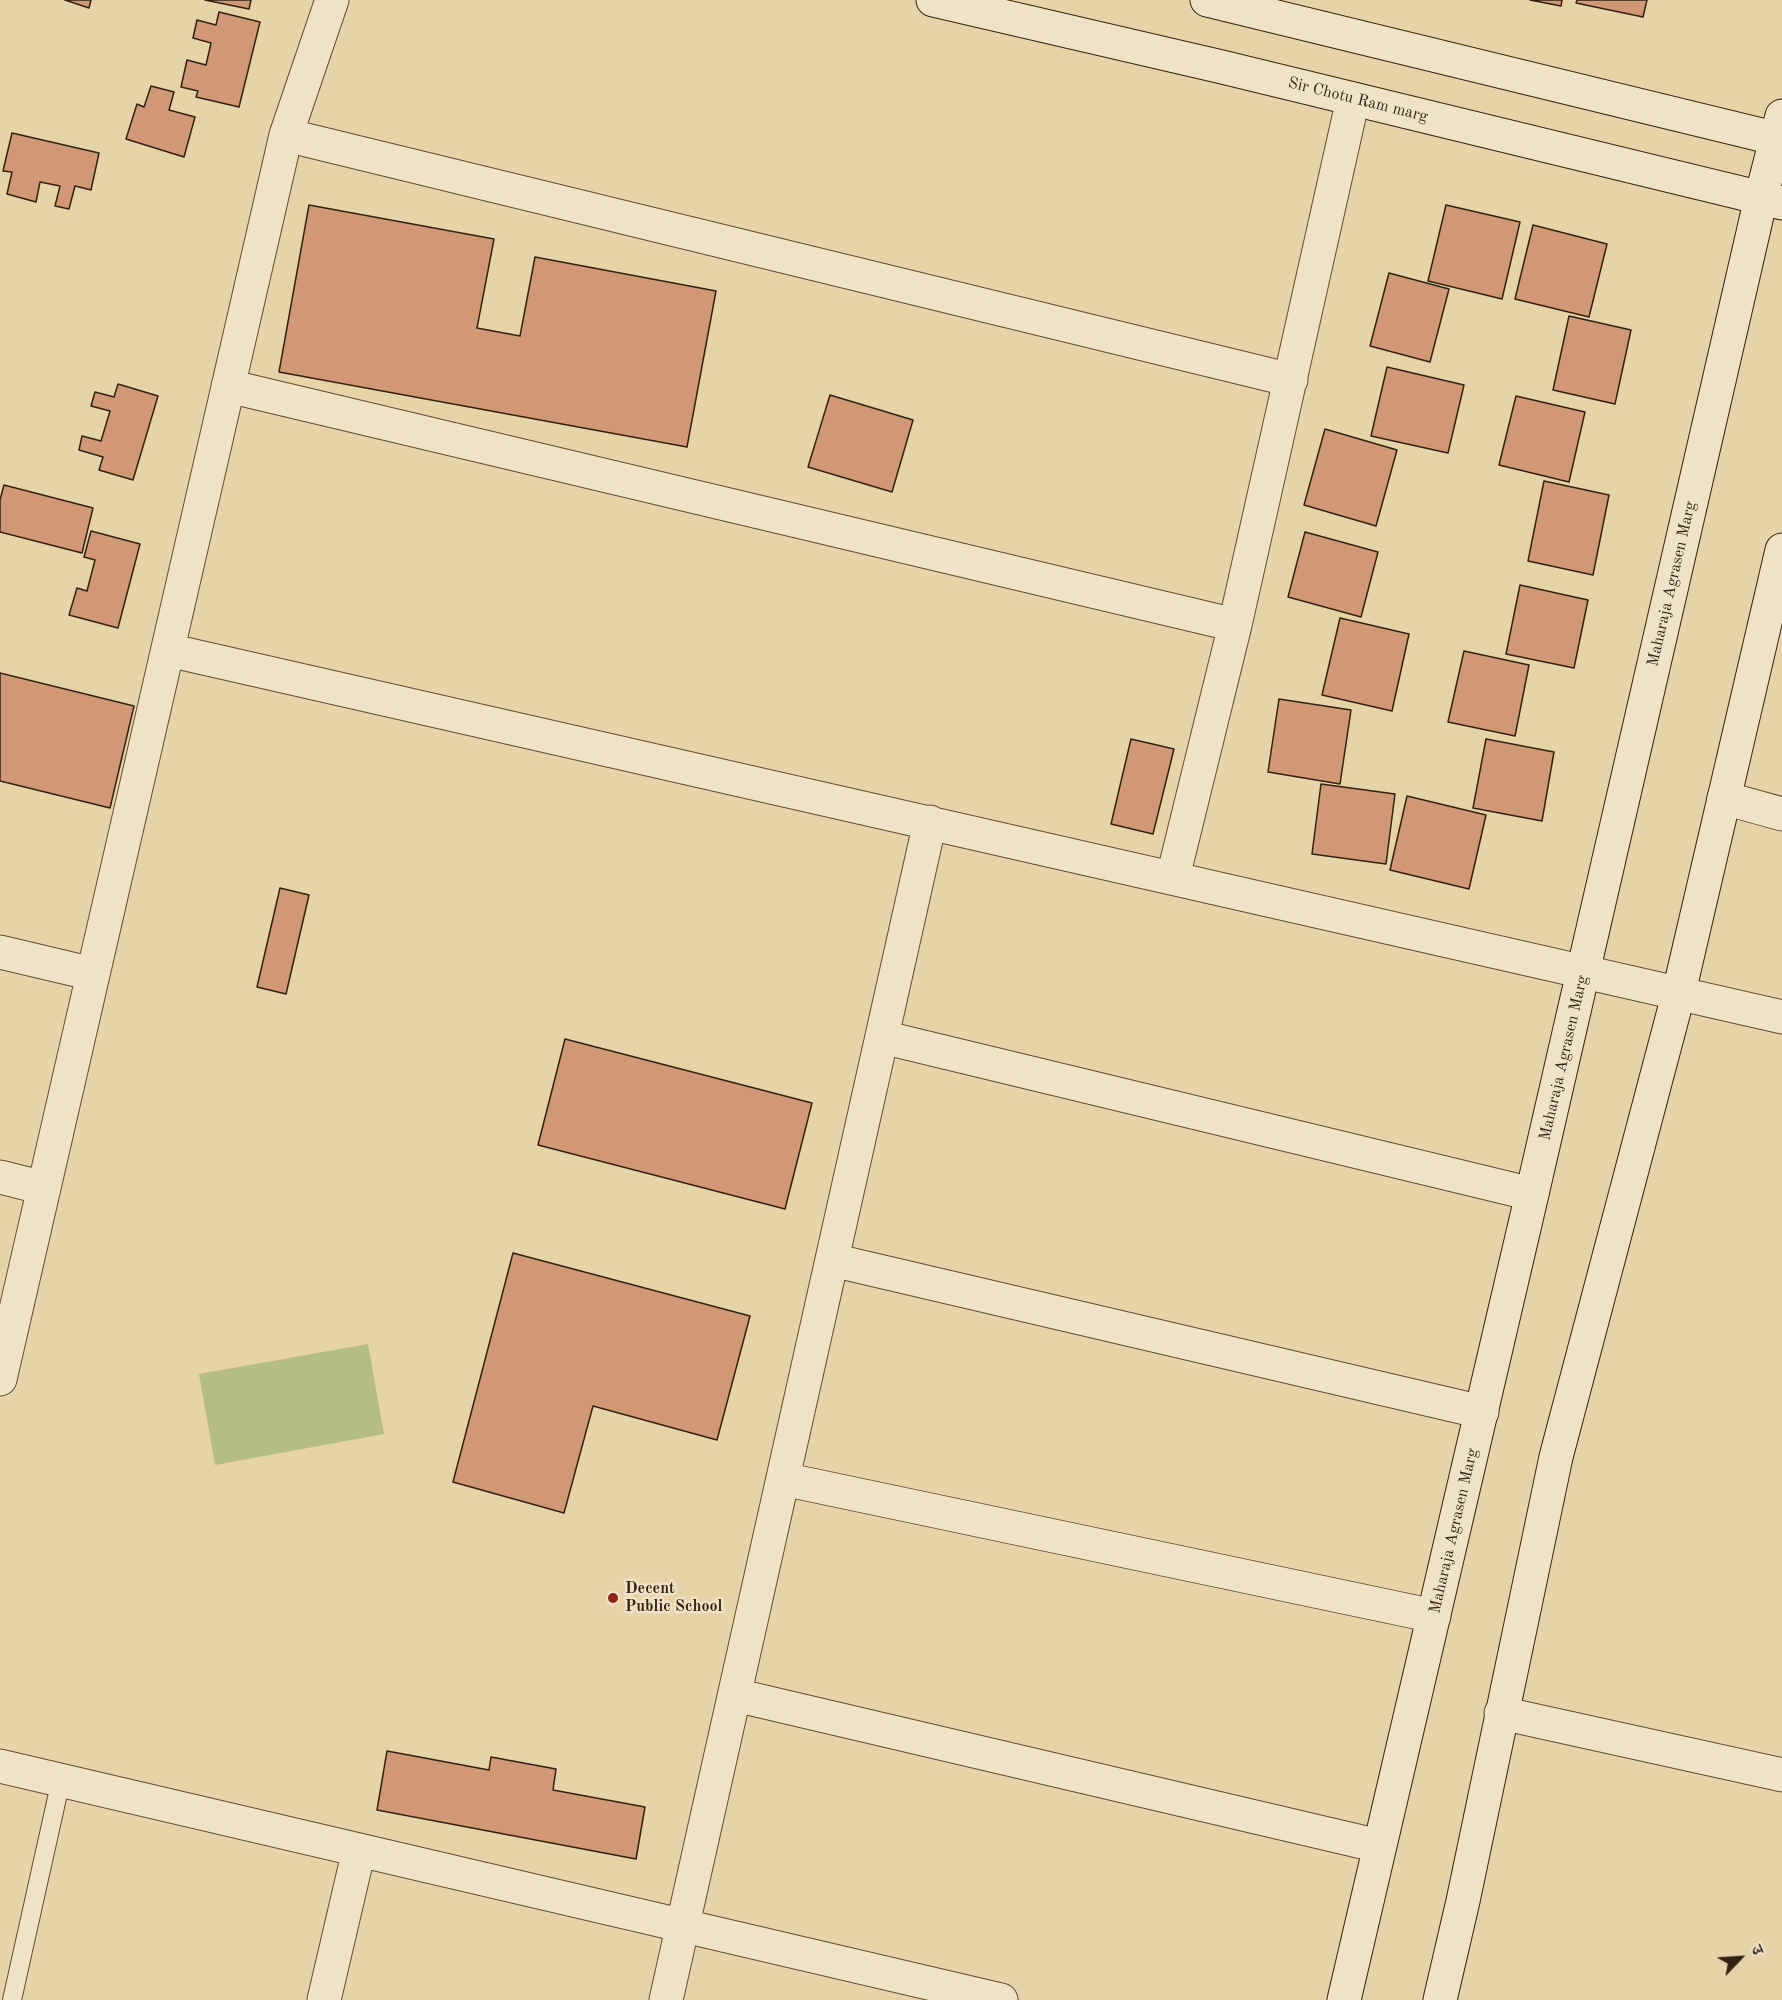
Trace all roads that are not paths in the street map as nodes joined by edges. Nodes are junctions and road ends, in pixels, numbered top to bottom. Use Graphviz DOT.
graph roads {
  1 [pos="332,0"];
  2 [pos="933,0"];
  3 [pos="1207,0"];
  4 [pos="1010,8"];
  5 [pos="1353,99"];
  6 [pos="1780,132"];
  7 [pos="286,135"];
  8 [pos="1771,201"];
  9 [pos="1291,380"];
  10 [pos="228,386"];
  11 [pos="1782,550"];
  12 [pos="1774,615"];
  13 [pos="1235,626"];
  14 [pos="168,650"];
  15 [pos="1724,798"];
  16 [pos="1782,814"];
  17 [pos="930,822"];
  18 [pos="1178,879"];
  19 [pos="0,952"];
  20 [pos="1584,971"];
  21 [pos="93,974"];
  22 [pos="1679,992"];
  23 [pos="1782,1017"];
  24 [pos="882,1037"];
  25 [pos="0,1177"];
  26 [pos="44,1188"];
  27 [pos="1532,1194"];
  28 [pos="832,1260"];
  29 [pos="2,1364"];
  30 [pos="1482,1412"];
  31 [pos="783,1479"];
  32 [pos="1434,1616"];
  33 [pos="735,1695"];
  34 [pos="1501,1713"];
  35 [pos="0,1766"];
  36 [pos="1782,1775"];
  37 [pos="62,1780"];
  38 [pos="1379,1846"];
  39 [pos="359,1850"];
  40 [pos="683,1926"];
  41 [pos="12,2000"];
  42 [pos="324,2000"];
  43 [pos="666,2000"];
  44 [pos="1001,2000"];
  45 [pos="1344,2000"];
  46 [pos="1440,2000"];
  1 -- 7 [label="street"];
  2 -- 4 [label="street, Sir Chotu Ram marg"];
  3 -- 6 [label="street"];
  4 -- 5 [label="street, Sir Chotu Ram marg"];
  5 -- 8 [label="street, Sir Chotu Ram marg"];
  5 -- 9 [label="street"];
  6 -- 8 [label="street, Maharaja Agrasen Marg"];
  7 -- 9 [label="street"];
  7 -- 10 [label="street"];
  8 -- 20 [label="street, Maharaja Agrasen Marg"];
  9 -- 13 [label="street"];
  10 -- 13 [label="street"];
  10 -- 14 [label="street"];
  11 -- 12 [label="street"];
  12 -- 15 [label="street"];
  13 -- 18 [label="street"];
  14 -- 17 [label="street"];
  14 -- 21 [label="street"];
  15 -- 16 [label="street"];
  15 -- 22 [label="street"];
  17 -- 18 [label="street"];
  17 -- 24 [label="street"];
  18 -- 20 [label="street"];
  19 -- 21 [label="street"];
  20 -- 22 [label="street"];
  20 -- 27 [label="street, Maharaja Agrasen Marg"];
  21 -- 26 [label="street"];
  22 -- 23 [label="street"];
  22 -- 34 [label="street"];
  24 -- 27 [label="street"];
  24 -- 28 [label="street"];
  25 -- 26 [label="street"];
  26 -- 29 [label="street"];
  27 -- 30 [label="street, Maharaja Agrasen Marg"];
  28 -- 30 [label="street"];
  28 -- 31 [label="street"];
  30 -- 32 [label="street, Maharaja Agrasen Marg"];
  31 -- 32 [label="street"];
  31 -- 33 [label="street"];
  32 -- 38 [label="street, Maharaja Agrasen Marg"];
  33 -- 38 [label="street"];
  33 -- 40 [label="street"];
  34 -- 36 [label="street"];
  34 -- 46 [label="street"];
  35 -- 37 [label="street"];
  37 -- 39 [label="street"];
  37 -- 41 [label="lane"];
  38 -- 45 [label="street, Maharaja Agrasen Marg"];
  39 -- 40 [label="street"];
  39 -- 42 [label="street"];
  40 -- 43 [label="street"];
  40 -- 44 [label="street"];
}
